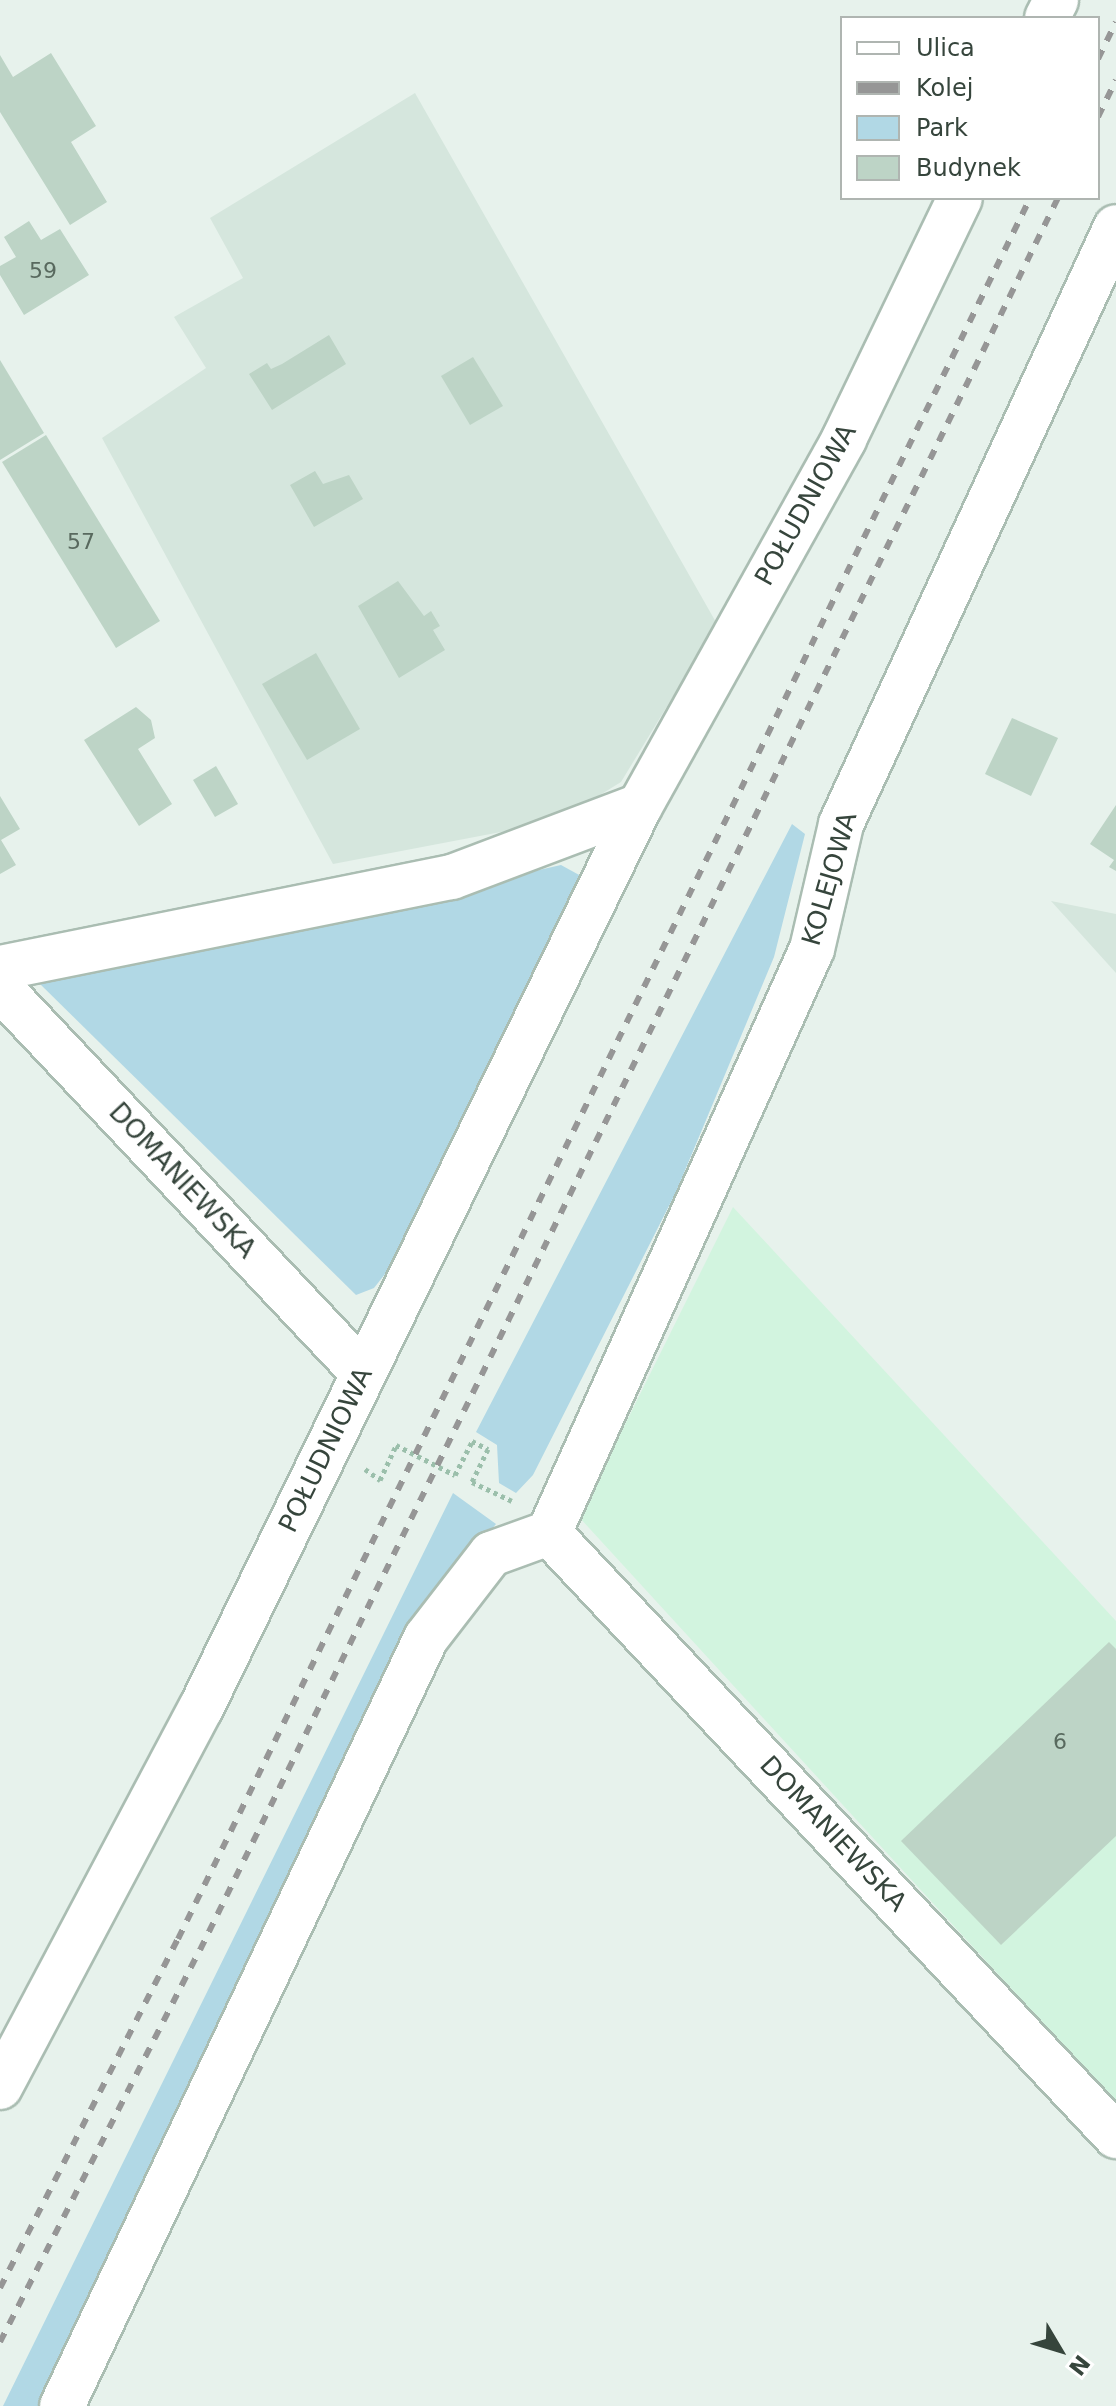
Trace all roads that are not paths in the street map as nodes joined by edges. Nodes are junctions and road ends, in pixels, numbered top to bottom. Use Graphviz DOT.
graph roads {
  1 [pos="959,200"];
  2 [pos="1116,227"];
  3 [pos="640,806"];
  4 [pos="0,968"];
  5 [pos="0,988"];
  6 [pos="363,1373"];
  7 [pos="549,1533"];
  8 [pos="0,2087"];
  9 [pos="1116,2136"];
  10 [pos="62,2406"];
  1 -- 3 [label="street, POŁUDNIOWA"];
  2 -- 7 [label="street, KOLEJOWA"];
  3 -- 4 [label="street"];
  3 -- 6 [label="street, POŁUDNIOWA"];
  5 -- 6 [label="street, DOMANIEWSKA"];
  6 -- 8 [label="street, POŁUDNIOWA"];
  7 -- 9 [label="street, DOMANIEWSKA"];
  7 -- 10 [label="street"];
}
